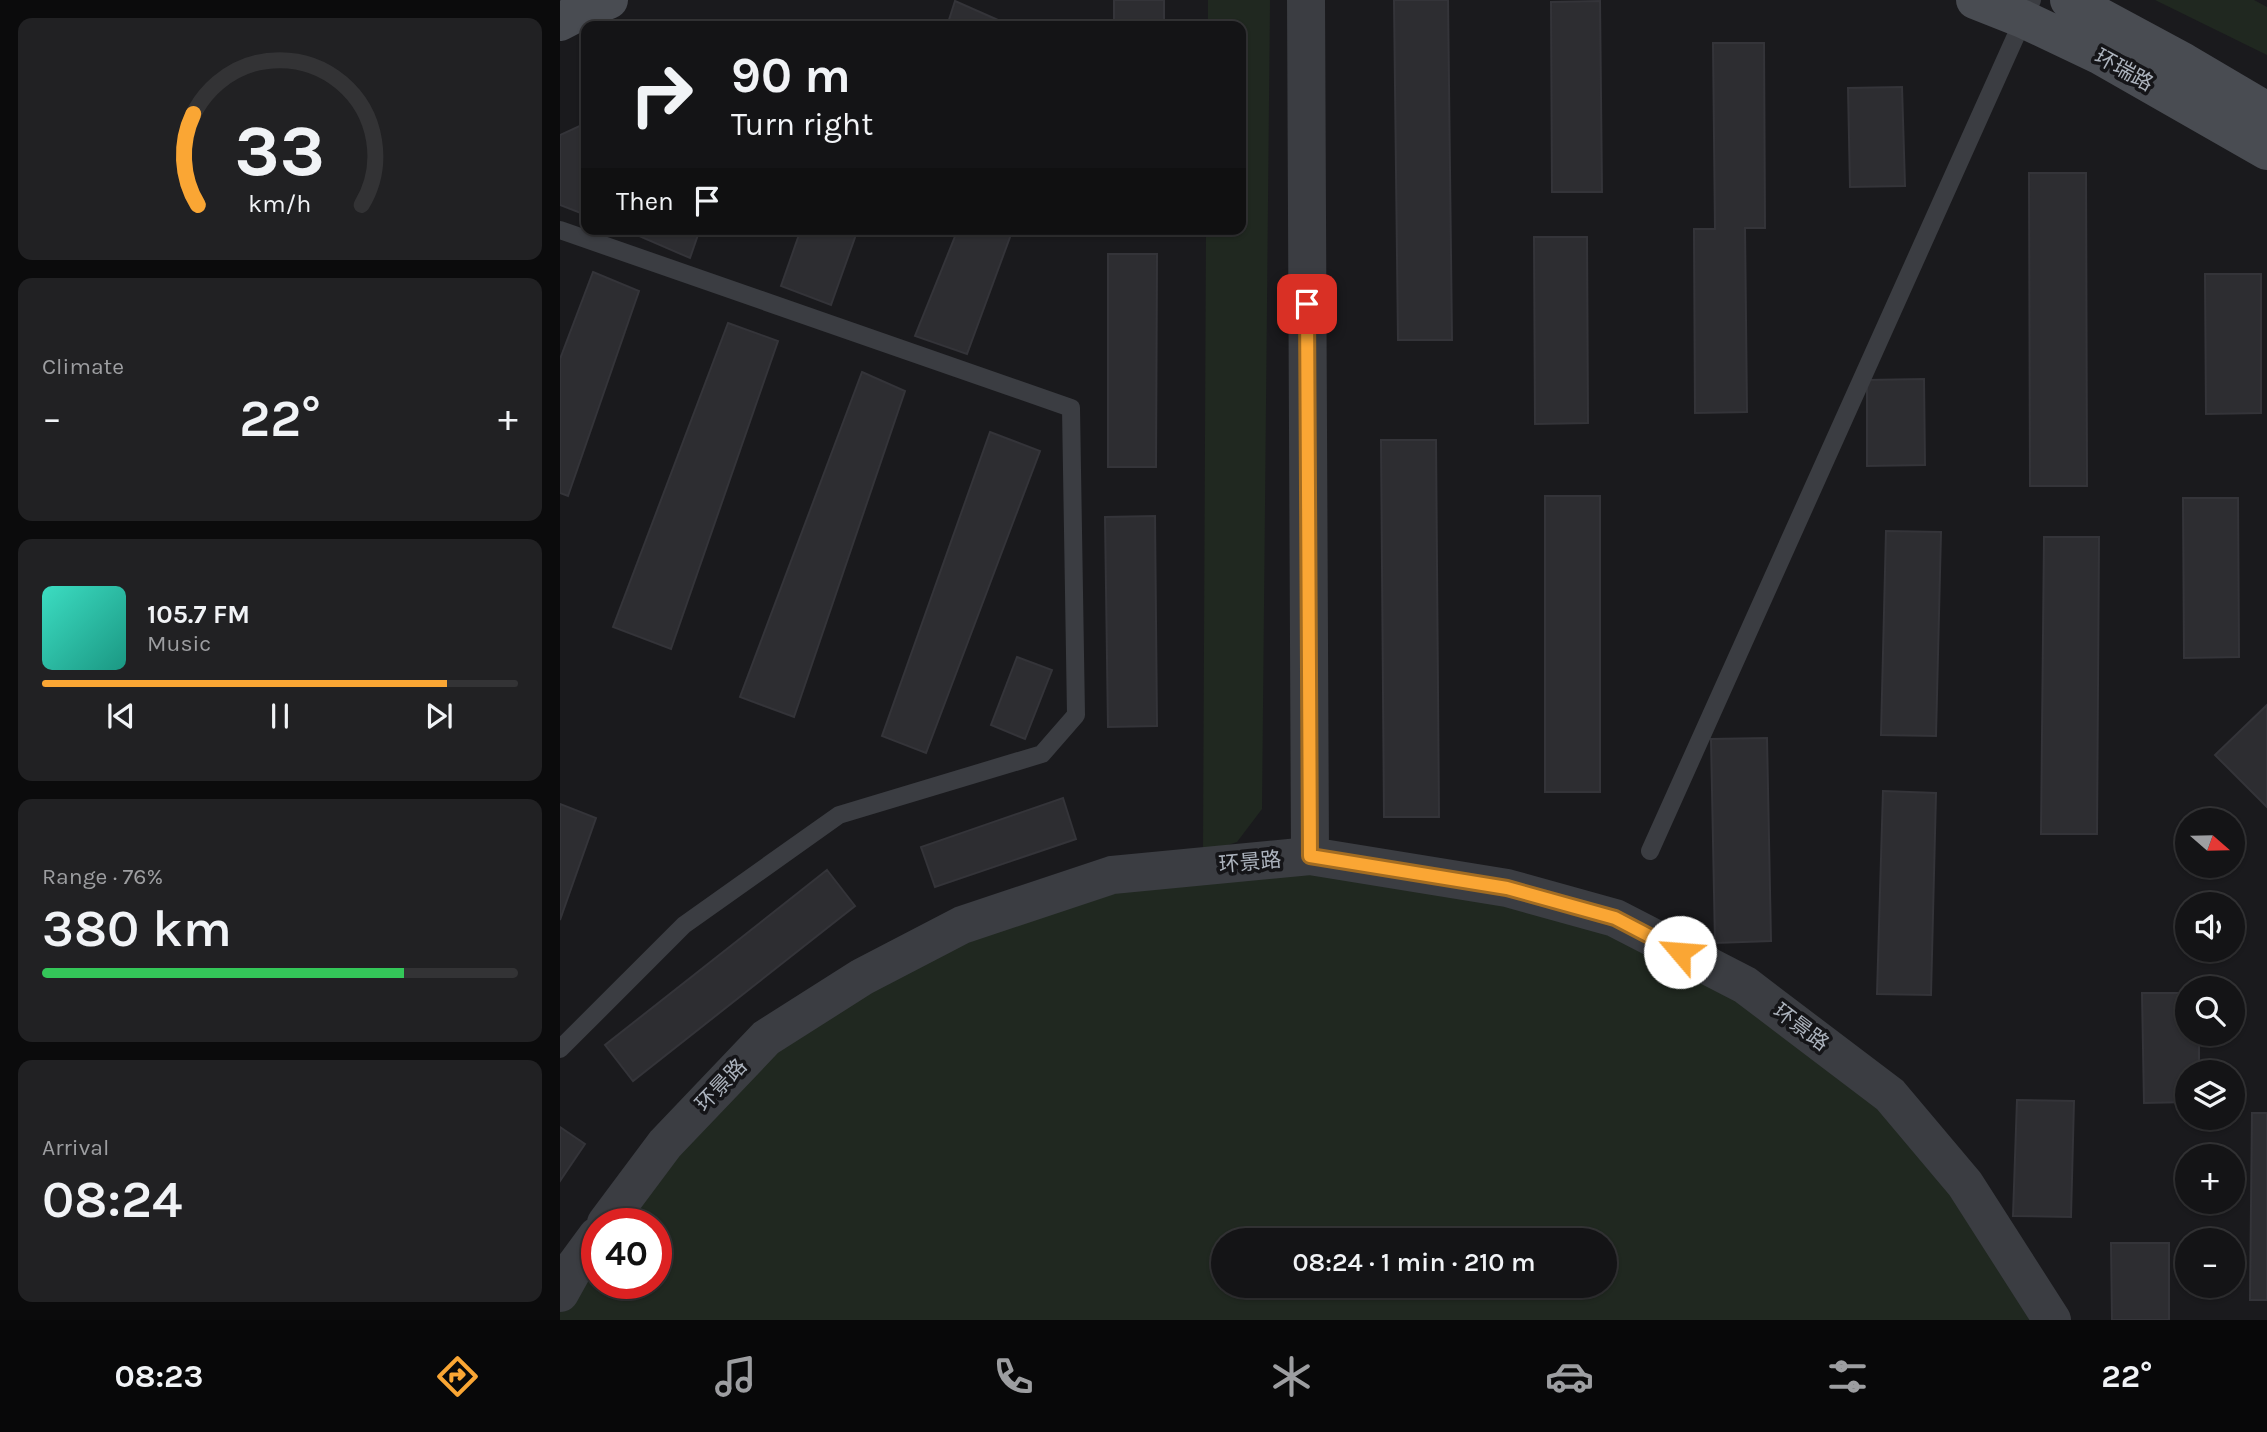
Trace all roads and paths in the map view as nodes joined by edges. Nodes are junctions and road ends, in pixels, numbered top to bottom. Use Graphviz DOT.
graph roads {
  1 [pos="609,0"];
  2 [pos="1306,0"];
  3 [pos="1975,0"];
  4 [pos="2068,0"];
  5 [pos="2027,10"];
  6 [pos="560,22"];
  7 [pos="2267,111"];
  8 [pos="2267,151"];
  9 [pos="560,230"];
  10 [pos="1650,851"];
  11 [pos="1310,856"];
  12 [pos="560,1049"];
  13 [pos="617,1208"];
  14 [pos="581,1258"];
  15 [pos="560,1293"];
  16 [pos="2052,1320"];
  1 -- 6 [label="main road"];
  2 -- 11 [label="street"];
  3 -- 5 [label="main road, 环瑞路"];
  4 -- 7 [label="main road, 环瑞路"];
  5 -- 8 [label="main road, 环瑞路"];
  5 -- 10 [label="lane"];
  9 -- 12 [label="lane"];
  11 -- 13 [label="street, 环景路"];
  11 -- 16 [label="street, 环景路"];
  14 -- 15 [label="street"];
}
